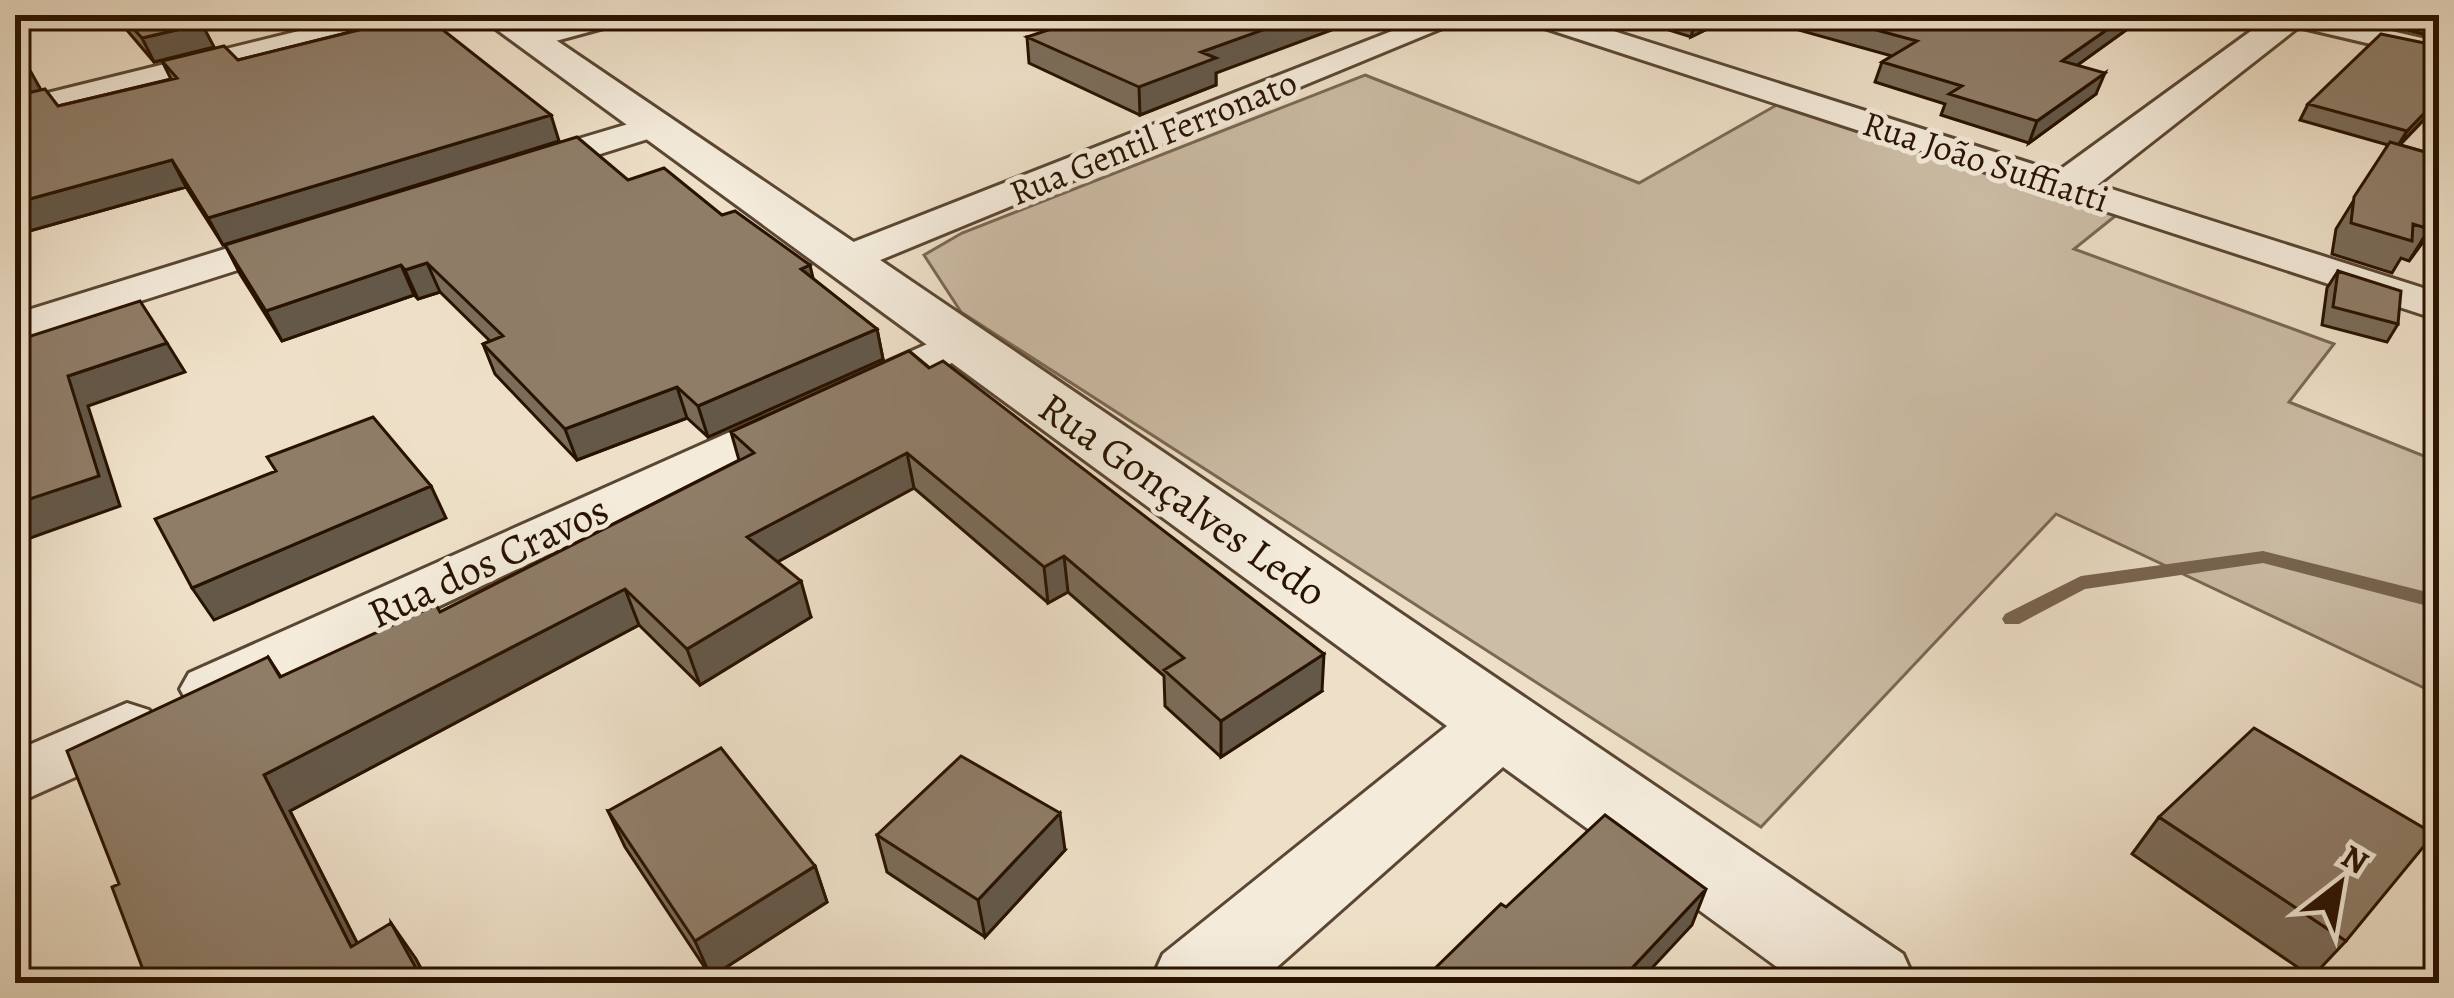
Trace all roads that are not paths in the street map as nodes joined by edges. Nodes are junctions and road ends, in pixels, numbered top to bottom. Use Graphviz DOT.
graph roads {
  1 [pos="400,15"];
  2 [pos="619,15"];
  3 [pos="1459,15"];
  4 [pos="1533,15"];
  5 [pos="2291,16"];
  6 [pos="512,27"];
  7 [pos="2439,52"];
  8 [pos="15,111"];
  9 [pos="655,126"];
  10 [pos="495,176"];
  11 [pos="2066,187"];
  12 [pos="335,227"];
  13 [pos="847,260"];
  14 [pos="2439,307"];
  15 [pos="15,328"];
  16 [pos="962,342"];
  17 [pos="1502,723"];
  18 [pos="15,779"];
  19 [pos="1195,983"];
  20 [pos="1870,983"];
  1 -- 8 [label="street"];
  2 -- 6 [label="street"];
  3 -- 13 [label="street, Rua Gentil Ferronato"];
  4 -- 11 [label="street, Rua João Suffiatti"];
  5 -- 7 [label="street"];
  5 -- 11 [label="street"];
  6 -- 9 [label="street, Rua Gonçalves Ledo"];
  9 -- 10 [label="street"];
  9 -- 13 [label="street, Rua Gonçalves Ledo"];
  11 -- 14 [label="street, Rua João Suffiatti"];
  12 -- 15 [label="street"];
  13 -- 16 [label="street, Rua Gonçalves Ledo"];
  16 -- 17 [label="street, Rua Gonçalves Ledo"];
  16 -- 18 [label="street, Rua dos Cravos"];
  17 -- 19 [label="street"];
  17 -- 20 [label="street, Rua Gonçalves Ledo"];
}
